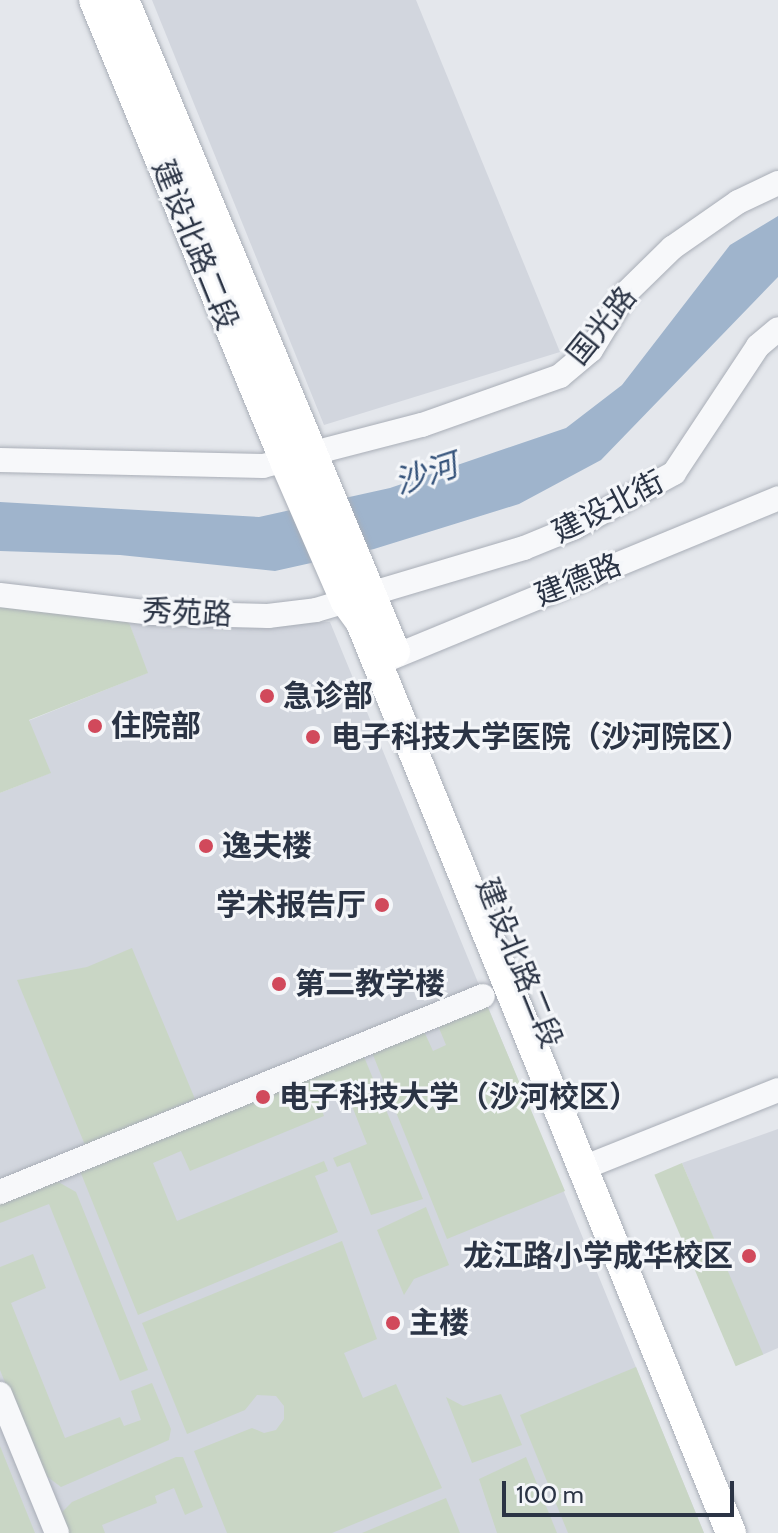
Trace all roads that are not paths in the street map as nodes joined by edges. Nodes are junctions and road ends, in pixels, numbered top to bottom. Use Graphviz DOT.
graph roads {
  1 [pos="94,0"];
  2 [pos="124,0"];
  3 [pos="778,183"];
  4 [pos="778,329"];
  5 [pos="0,460"];
  6 [pos="304,473"];
  7 [pos="778,498"];
  8 [pos="353,586"];
  9 [pos="0,595"];
  10 [pos="387,660"];
  11 [pos="483,996"];
  12 [pos="778,1090"];
  13 [pos="591,1165"];
  14 [pos="0,1192"];
  15 [pos="0,1394"];
  16 [pos="57,1533"];
  17 [pos="731,1533"];
  18 [pos="752,1533"];
  1 -- 6 [label="main road, 建设北路二段"];
  2 -- 6 [label="main road, 建设北路二段"];
  3 -- 6 [label="street, 国光路"];
  4 -- 8 [label="street, 建设北街"];
  5 -- 6 [label="street, 国光路"];
  6 -- 8 [label="main road, 建设北路二段"];
  7 -- 10 [label="street, 建德路"];
  8 -- 9 [label="street, 秀苑路"];
  8 -- 10 [label="main road, 建设北路二段"];
  10 -- 13 [label="main road, 建设北路二段"];
  11 -- 14 [label="street"];
  12 -- 13 [label="street"];
  13 -- 17 [label="main road, 建设北路二段"];
  13 -- 18 [label="main road, 建设北路二段"];
  15 -- 16 [label="street"];
}
